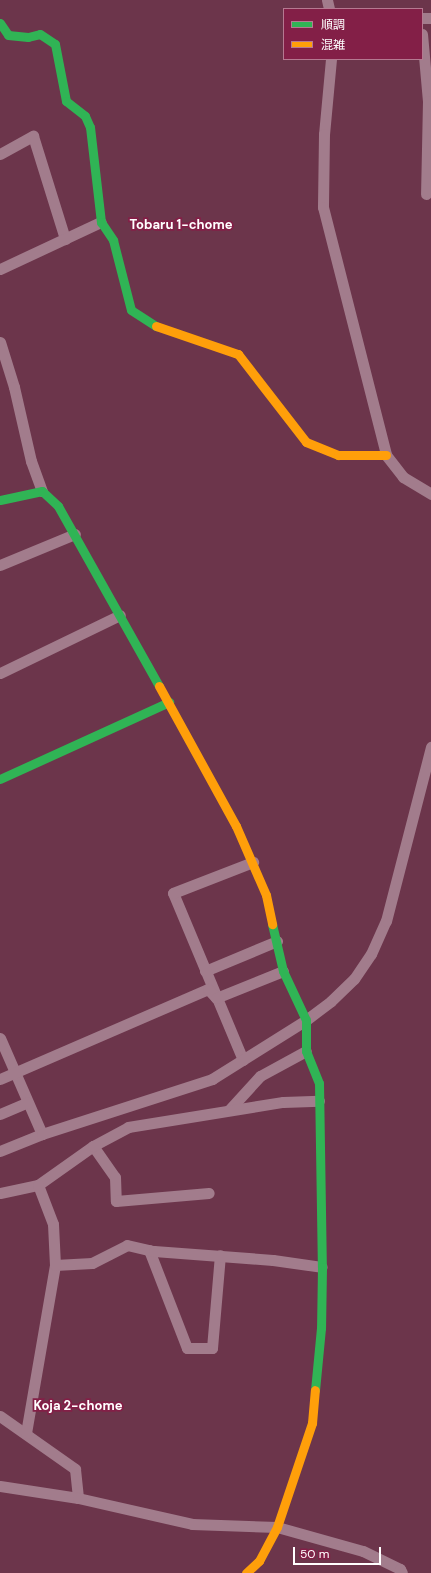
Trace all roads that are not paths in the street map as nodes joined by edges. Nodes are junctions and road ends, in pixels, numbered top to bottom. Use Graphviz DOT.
graph roads {
  1 [pos="0,23"];
  2 [pos="423,45"];
  3 [pos="331,60"];
  4 [pos="0,154"];
  5 [pos="426,194"];
  6 [pos="101,222"];
  7 [pos="65,239"];
  8 [pos="0,269"];
  9 [pos="0,342"];
  10 [pos="386,455"];
  11 [pos="42,491"];
  12 [pos="431,494"];
  13 [pos="0,500"];
  14 [pos="75,534"];
  15 [pos="0,565"];
  16 [pos="120,615"];
  17 [pos="0,673"];
  18 [pos="169,702"];
  19 [pos="431,747"];
  20 [pos="0,778"];
  21 [pos="253,862"];
  22 [pos="277,941"];
  23 [pos="205,971"];
  24 [pos="283,971"];
  25 [pos="216,998"];
  26 [pos="306,1020"];
  27 [pos="1,1043"];
  28 [pos="306,1051"];
  29 [pos="243,1060"];
  30 [pos="15,1072"];
  31 [pos="0,1079"];
  32 [pos="318,1101"];
  33 [pos="28,1102"];
  34 [pos="229,1110"];
  35 [pos="0,1114"];
  36 [pos="42,1134"];
  37 [pos="93,1146"];
  38 [pos="0,1151"];
  39 [pos="38,1185"];
  40 [pos="0,1193"];
  41 [pos="208,1193"];
  42 [pos="148,1250"];
  43 [pos="220,1255"];
  44 [pos="55,1265"];
  45 [pos="322,1267"];
  46 [pos="0,1416"];
  47 [pos="26,1433"];
  48 [pos="0,1486"];
  49 [pos="78,1498"];
  50 [pos="278,1527"];
  51 [pos="246,1573"];
  52 [pos="402,1573"];
  1 -- 6 [label="street"];
  2 -- 5 [label="street"];
  3 -- 10 [label="street"];
  4 -- 7 [label="street"];
  6 -- 7 [label="street"];
  6 -- 10 [label="street"];
  7 -- 8 [label="street"];
  9 -- 11 [label="street"];
  10 -- 12 [label="street"];
  11 -- 13 [label="street"];
  11 -- 14 [label="street"];
  14 -- 15 [label="street"];
  14 -- 16 [label="street"];
  16 -- 17 [label="street"];
  16 -- 18 [label="street"];
  18 -- 20 [label="street"];
  18 -- 21 [label="street"];
  19 -- 26 [label="street"];
  21 -- 22 [label="street"];
  21 -- 23 [label="street"];
  22 -- 23 [label="street"];
  22 -- 24 [label="street"];
  23 -- 25 [label="street"];
  24 -- 25 [label="street"];
  24 -- 26 [label="street"];
  25 -- 29 [label="street"];
  25 -- 30 [label="street"];
  26 -- 28 [label="street"];
  26 -- 29 [label="street"];
  27 -- 30 [label="street"];
  28 -- 32 [label="street"];
  28 -- 34 [label="street"];
  29 -- 36 [label="street"];
  30 -- 31 [label="street"];
  30 -- 33 [label="street"];
  32 -- 34 [label="street"];
  32 -- 45 [label="street"];
  33 -- 35 [label="street"];
  33 -- 36 [label="street"];
  34 -- 37 [label="street"];
  36 -- 38 [label="street"];
  37 -- 39 [label="street"];
  37 -- 41 [label="street"];
  39 -- 40 [label="street"];
  39 -- 44 [label="street"];
  42 -- 43 [label="street"];
  42 -- 43 [label="street"];
  42 -- 44 [label="street"];
  43 -- 45 [label="street"];
  44 -- 47 [label="street"];
  45 -- 50 [label="street"];
  46 -- 47 [label="street"];
  47 -- 49 [label="street"];
  48 -- 49 [label="street"];
  49 -- 50 [label="street"];
  50 -- 51 [label="street"];
  50 -- 52 [label="street"];
}
